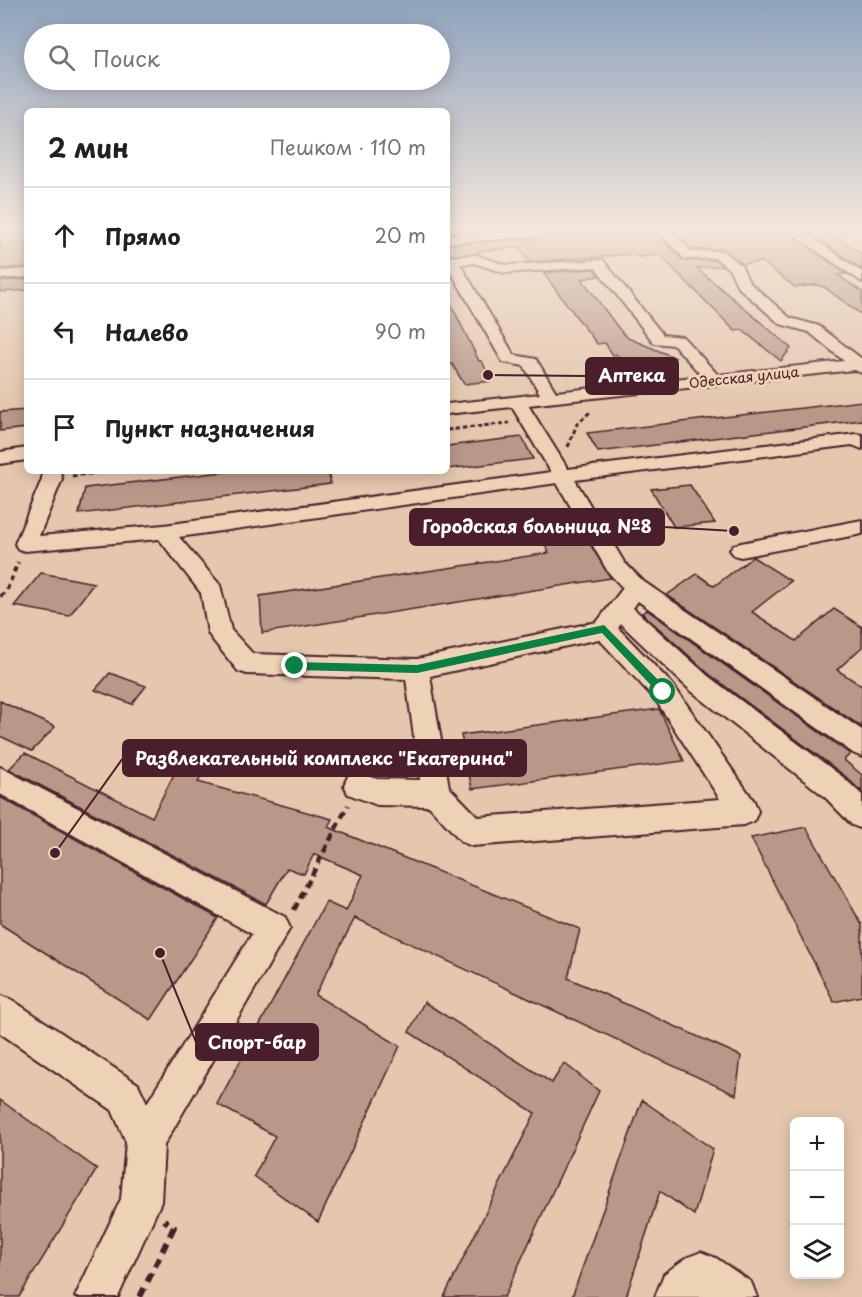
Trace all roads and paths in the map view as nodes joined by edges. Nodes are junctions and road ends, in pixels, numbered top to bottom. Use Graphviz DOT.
graph roads {
  1 [pos="465,288"];
  2 [pos="618,288"];
  3 [pos="747,288"];
  4 [pos="860,366"];
  5 [pos="715,381"];
  6 [pos="551,398"];
  7 [pos="518,403"];
  8 [pos="450,409"];
  9 [pos="593,410"];
  10 [pos="862,444"];
  11 [pos="24,454"];
  12 [pos="0,458"];
  13 [pos="561,472"];
  14 [pos="66,474"];
  15 [pos="51,475"];
  16 [pos="862,527"];
  17 [pos="164,531"];
  18 [pos="25,544"];
  19 [pos="741,550"];
  20 [pos="636,588"];
  21 [pos="0,596"];
  22 [pos="611,619"];
  23 [pos="417,669"];
  24 [pos="862,745"];
  25 [pos="0,780"];
  26 [pos="358,785"];
  27 [pos="436,793"];
  28 [pos="862,815"];
  29 [pos="297,907"];
  30 [pos="0,1012"];
  31 [pos="145,1141"];
  32 [pos="141,1202"];
  33 [pos="96,1297"];
  34 [pos="140,1297"];
  35 [pos="676,1297"];
  36 [pos="736,1297"];
  1 -- 6 [label="street"];
  2 -- 5 [label="street"];
  3 -- 4 [label="street"];
  4 -- 5 [label="street, Одесская улица"];
  5 -- 6 [label="street, Одесская улица"];
  6 -- 7 [label="street, Одесская улица"];
  7 -- 8 [label="street, Одесская улица"];
  7 -- 13 [label="street"];
  9 -- 13 [label="path"];
  10 -- 13 [label="street"];
  11 -- 12 [label="street"];
  13 -- 17 [label="street"];
  13 -- 20 [label="street"];
  14 -- 15 [label="path"];
  15 -- 18 [label="street"];
  16 -- 19 [label="street"];
  17 -- 18 [label="street"];
  17 -- 23 [label="street"];
  18 -- 21 [label="path"];
  20 -- 22 [label="street"];
  20 -- 24 [label="street"];
  22 -- 23 [label="street"];
  22 -- 27 [label="street"];
  22 -- 28 [label="street"];
  23 -- 27 [label="street"];
  25 -- 31 [label="street"];
  26 -- 27 [label="street"];
  26 -- 29 [label="path"];
  30 -- 31 [label="street"];
  31 -- 32 [label="street"];
  32 -- 33 [label="street"];
  32 -- 34 [label="path"];
  35 -- 36 [label="street"];
}
